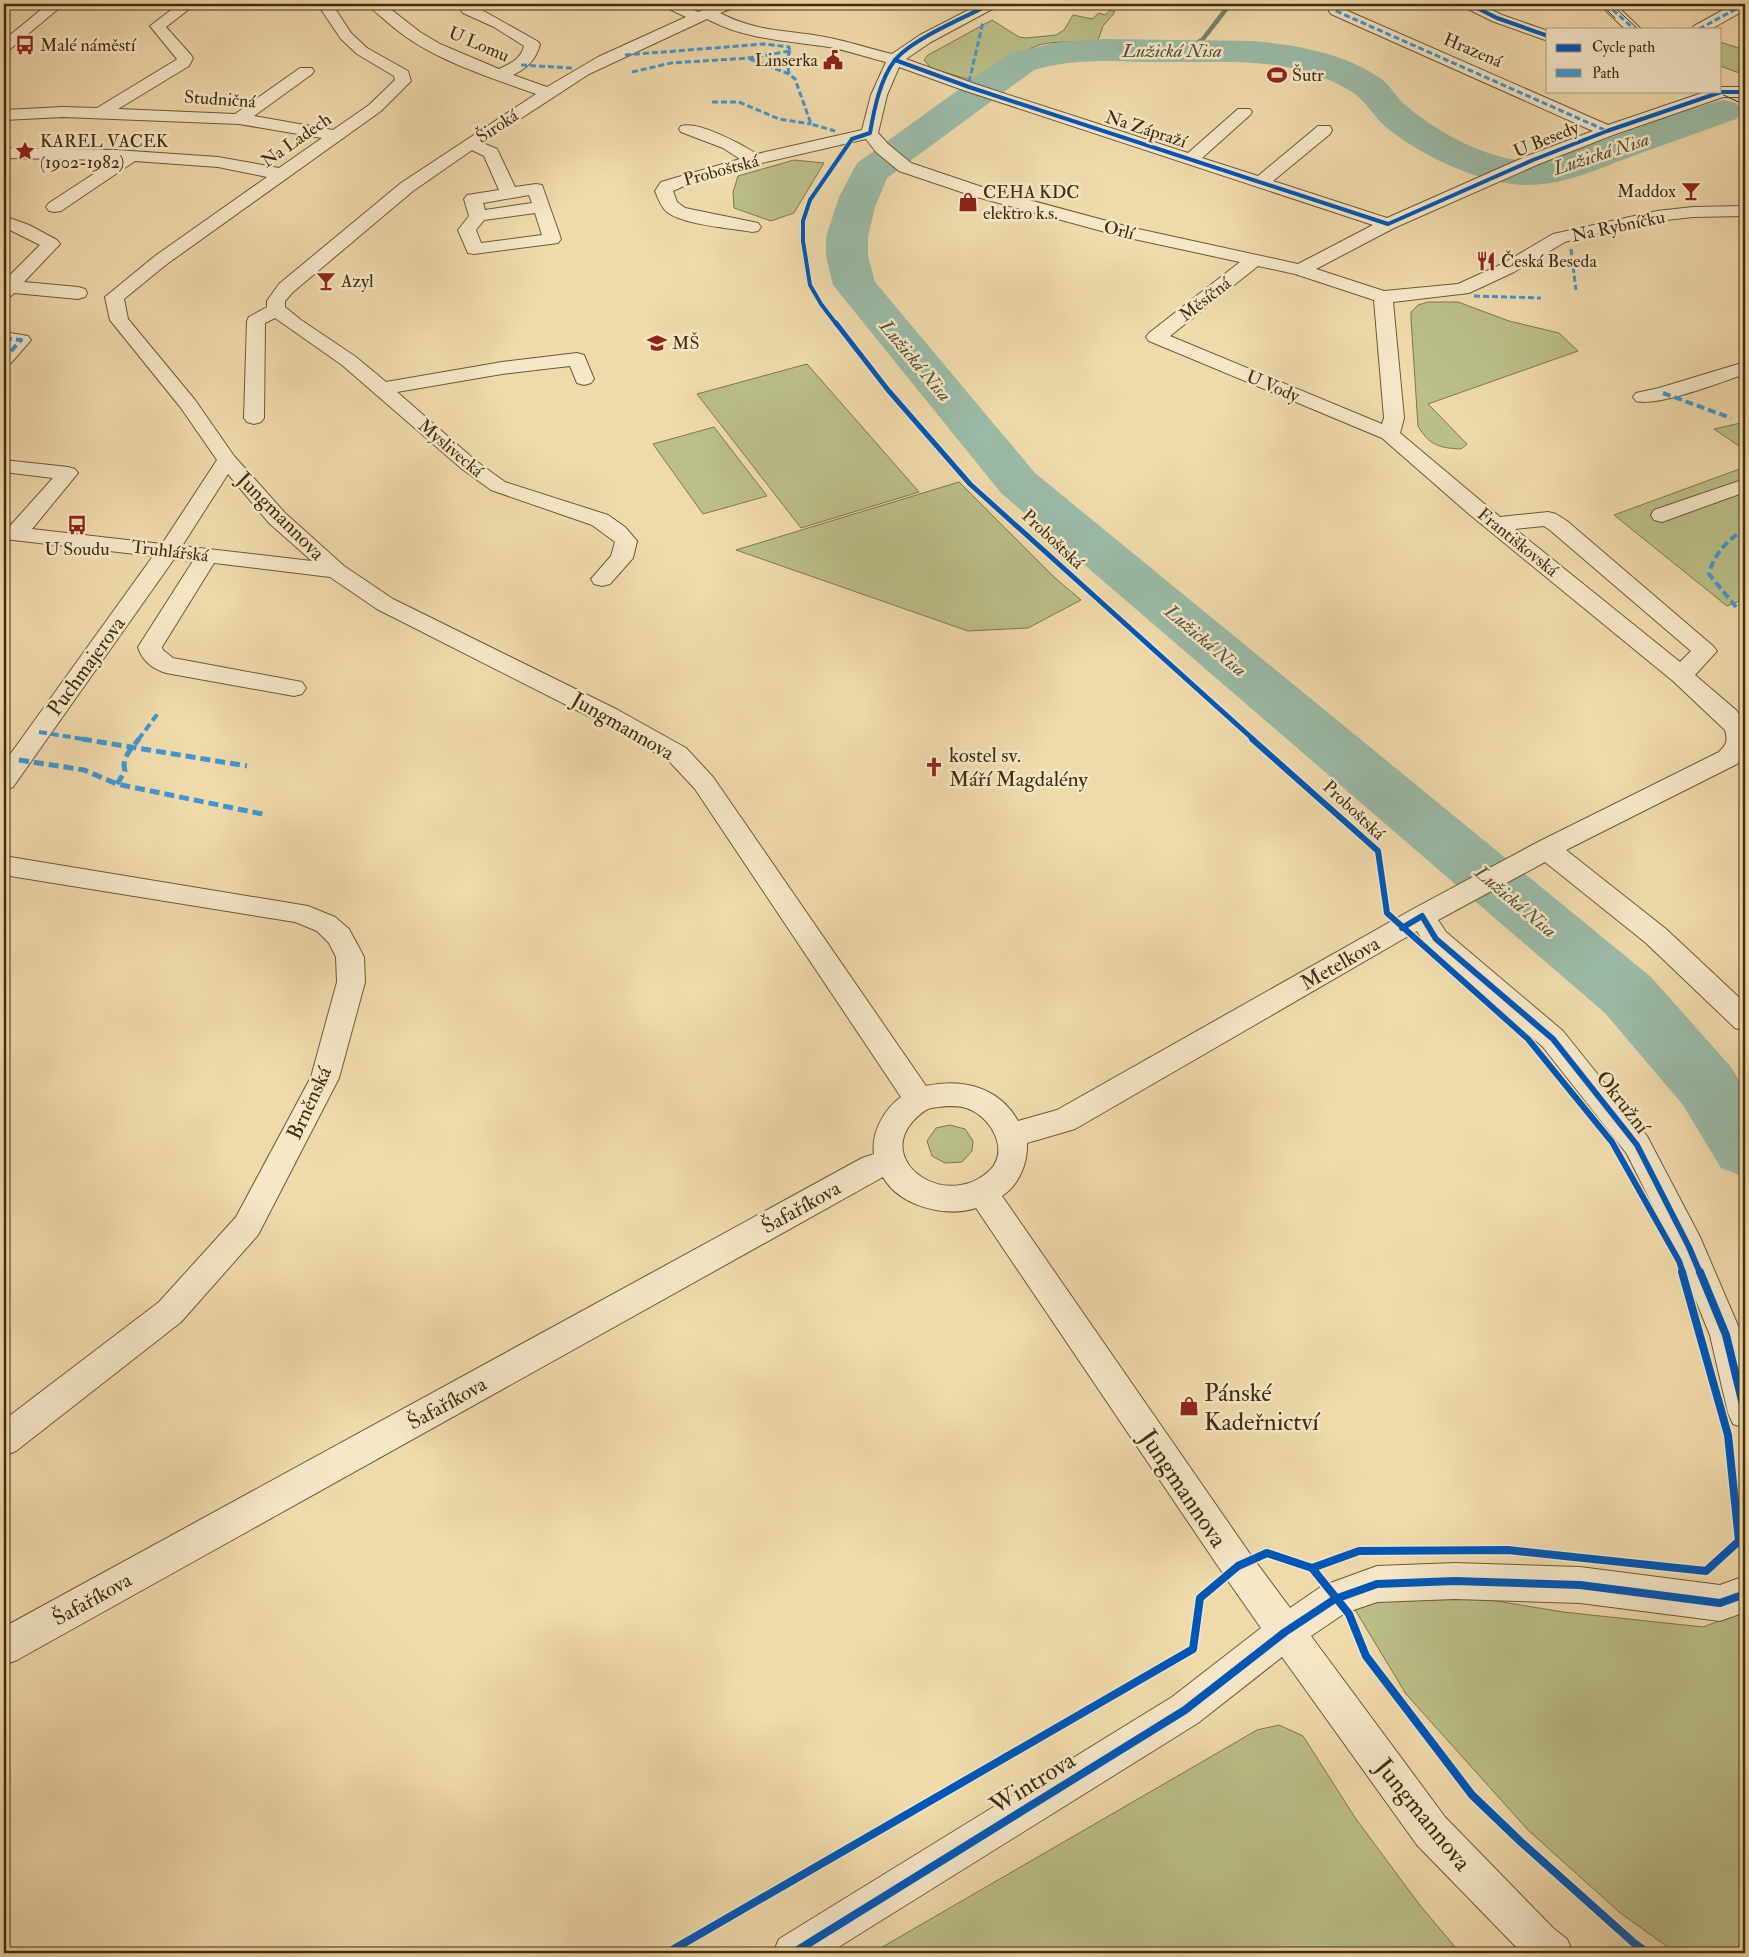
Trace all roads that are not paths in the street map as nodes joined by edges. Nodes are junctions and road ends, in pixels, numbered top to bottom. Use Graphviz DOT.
graph roads {
  1 [pos="57,4"];
  2 [pos="321,4"];
  3 [pos="376,4"];
  4 [pos="463,4"];
  5 [pos="670,4"];
  6 [pos="731,4"];
  7 [pos="1347,4"];
  8 [pos="1469,4"];
  9 [pos="1606,4"];
  10 [pos="1745,4"];
  11 [pos="984,5"];
  12 [pos="186,6"];
  13 [pos="703,15"];
  14 [pos="1633,28"];
  15 [pos="1701,28"];
  16 [pos="1546,35"];
  17 [pos="4,47"];
  18 [pos="895,60"];
  19 [pos="306,71"];
  20 [pos="499,76"];
  21 [pos="1719,92"];
  22 [pos="1745,92"];
  23 [pos="548,93"];
  24 [pos="1745,101"];
  25 [pos="1244,112"];
  26 [pos="99,114"];
  27 [pos="4,115"];
  28 [pos="238,118"];
  29 [pos="687,129"];
  30 [pos="1324,130"];
  31 [pos="1607,130"];
  32 [pos="870,133"];
  33 [pos="336,136"];
  34 [pos="471,143"];
  35 [pos="132,156"];
  36 [pos="7,158"];
  37 [pos="1191,159"];
  38 [pos="754,160"];
  39 [pos="281,174"];
  40 [pos="1261,182"];
  41 [pos="506,193"];
  42 [pos="55,207"];
  43 [pos="541,207"];
  44 [pos="509,211"];
  45 [pos="1745,211"];
  46 [pos="478,216"];
  47 [pos="4,221"];
  48 [pos="1388,224"];
  49 [pos="752,227"];
  50 [pos="520,244"];
  51 [pos="1254,260"];
  52 [pos="1300,270"];
  53 [pos="5,288"];
  54 [pos="78,293"];
  55 [pos="114,297"];
  56 [pos="1383,297"];
  57 [pos="276,308"];
  58 [pos="4,338"];
  59 [pos="1156,338"];
  60 [pos="573,339"];
  61 [pos="578,359"];
  62 [pos="4,360"];
  63 [pos="1745,368"];
  64 [pos="584,379"];
  65 [pos="382,389"];
  66 [pos="1643,397"];
  67 [pos="254,418"];
  68 [pos="1389,434"];
  69 [pos="227,460"];
  70 [pos="4,466"];
  71 [pos="1745,485"];
  72 [pos="1662,515"];
  73 [pos="1496,524"];
  74 [pos="10,532"];
  75 [pos="169,550"];
  76 [pos="208,555"];
  77 [pos="336,571"];
  78 [pos="602,579"];
  79 [pos="1681,675"];
  80 [pos="294,688"];
  81 [pos="1744,740"];
  82 [pos="4,781"];
  83 [pos="1547,850"];
  84 [pos="4,866"];
  85 [pos="1422,916"];
  86 [pos="1745,1020"];
  87 [pos="919,1100"];
  88 [pos="1012,1136"];
  89 [pos="891,1162"];
  90 [pos="983,1193"];
  91 [pos="1745,1413"];
  92 [pos="4,1440"];
  93 [pos="1745,1594"];
  94 [pos="1285,1632"];
  95 [pos="4,1647"];
  96 [pos="792,1953"];
  97 [pos="1554,1953"];
  1 -- 17 [label="street"];
  2 -- 33 [label="street, Na Ladech"];
  3 -- 20 [label="street, U Lomu"];
  4 -- 20 [label="street"];
  5 -- 13 [label="street, Na Zápraží"];
  6 -- 13 [label="street, Široká"];
  7 -- 31 [label="street, Hrazená"];
  8 -- 16 [label="street"];
  9 -- 14 [label="street"];
  10 -- 15 [label="street"];
  11 -- 18 [label="street"];
  12 -- 26 [label="street, Studničná"];
  13 -- 18 [label="street, Na Zápraží"];
  13 -- 23 [label="street, Široká"];
  18 -- 32 [label="street"];
  18 -- 37 [label="street, Na Zápraží"];
  19 -- 28 [label="street"];
  20 -- 23 [label="street, U Lomu"];
  21 -- 22 [label="street, U Besedy"];
  21 -- 24 [label="street"];
  21 -- 31 [label="street, U Besedy"];
  23 -- 34 [label="street, Široká"];
  25 -- 37 [label="street"];
  26 -- 27 [label="street, Studničná"];
  26 -- 28 [label="street, Studničná"];
  28 -- 33 [label="street, Studničná"];
  29 -- 38 [label="street"];
  30 -- 40 [label="street"];
  31 -- 48 [label="street, U Besedy"];
  32 -- 38 [label="street, Proboštská"];
  32 -- 51 [label="street, Orlí"];
  33 -- 39 [label="street, Na Ladech"];
  34 -- 41 [label="street"];
  34 -- 57 [label="street, Široká"];
  35 -- 36 [label="street"];
  35 -- 39 [label="street"];
  35 -- 42 [label="street"];
  37 -- 40 [label="street, Na Zápraží"];
  38 -- 49 [label="street, Proboštská"];
  39 -- 55 [label="street, Na Ladech"];
  40 -- 48 [label="street, Na Zápraží"];
  41 -- 43 [label="street"];
  41 -- 44 [label="street"];
  41 -- 46 [label="street"];
  43 -- 44 [label="street"];
  43 -- 50 [label="street"];
  44 -- 46 [label="street"];
  44 -- 50 [label="street"];
  45 -- 56 [label="street, Na Rybníčku"];
  46 -- 50 [label="street"];
  47 -- 53 [label="street"];
  48 -- 52 [label="street, U Besedy"];
  51 -- 52 [label="street, Orlí"];
  51 -- 59 [label="street, Měsíčná"];
  52 -- 56 [label="street, Orlí"];
  53 -- 54 [label="street"];
  55 -- 69 [label="street, Jungmannova"];
  56 -- 68 [label="street"];
  57 -- 65 [label="street, Myslivecká"];
  57 -- 67 [label="street"];
  58 -- 62 [label="street"];
  59 -- 68 [label="street, U Vody"];
  60 -- 61 [label="street"];
  61 -- 64 [label="street"];
  61 -- 65 [label="street"];
  63 -- 66 [label="street"];
  65 -- 78 [label="street, Myslivecká"];
  68 -- 73 [label="street, Františkovská"];
  69 -- 75 [label="street, Jungmannova"];
  69 -- 77 [label="street, Jungmannova"];
  70 -- 74 [label="street"];
  71 -- 72 [label="street"];
  73 -- 79 [label="street, Františkovská"];
  73 -- 79 [label="street"];
  74 -- 75 [label="street, Truhlářská"];
  75 -- 76 [label="street, Truhlářská"];
  75 -- 82 [label="street, Puchmajerova"];
  76 -- 77 [label="street, Truhlářská"];
  76 -- 80 [label="street"];
  77 -- 87 [label="street, Jungmannova"];
  79 -- 81 [label="street, Františkovská"];
  81 -- 83 [label="street, Metelkova"];
  83 -- 85 [label="street, Metelkova"];
  83 -- 86 [label="street"];
  84 -- 92 [label="street, Brněnská"];
  85 -- 88 [label="street, Metelkova"];
  85 -- 91 [label="street, Okružní"];
  87 -- 88 [label="street"];
  87 -- 89 [label="street"];
  88 -- 90 [label="street"];
  89 -- 90 [label="street"];
  89 -- 95 [label="street, Šafaříkova"];
  90 -- 94 [label="street, Jungmannova"];
  93 -- 94 [label="street"];
  94 -- 96 [label="street, Wintrova"];
  94 -- 97 [label="street, Jungmannova"];
}
